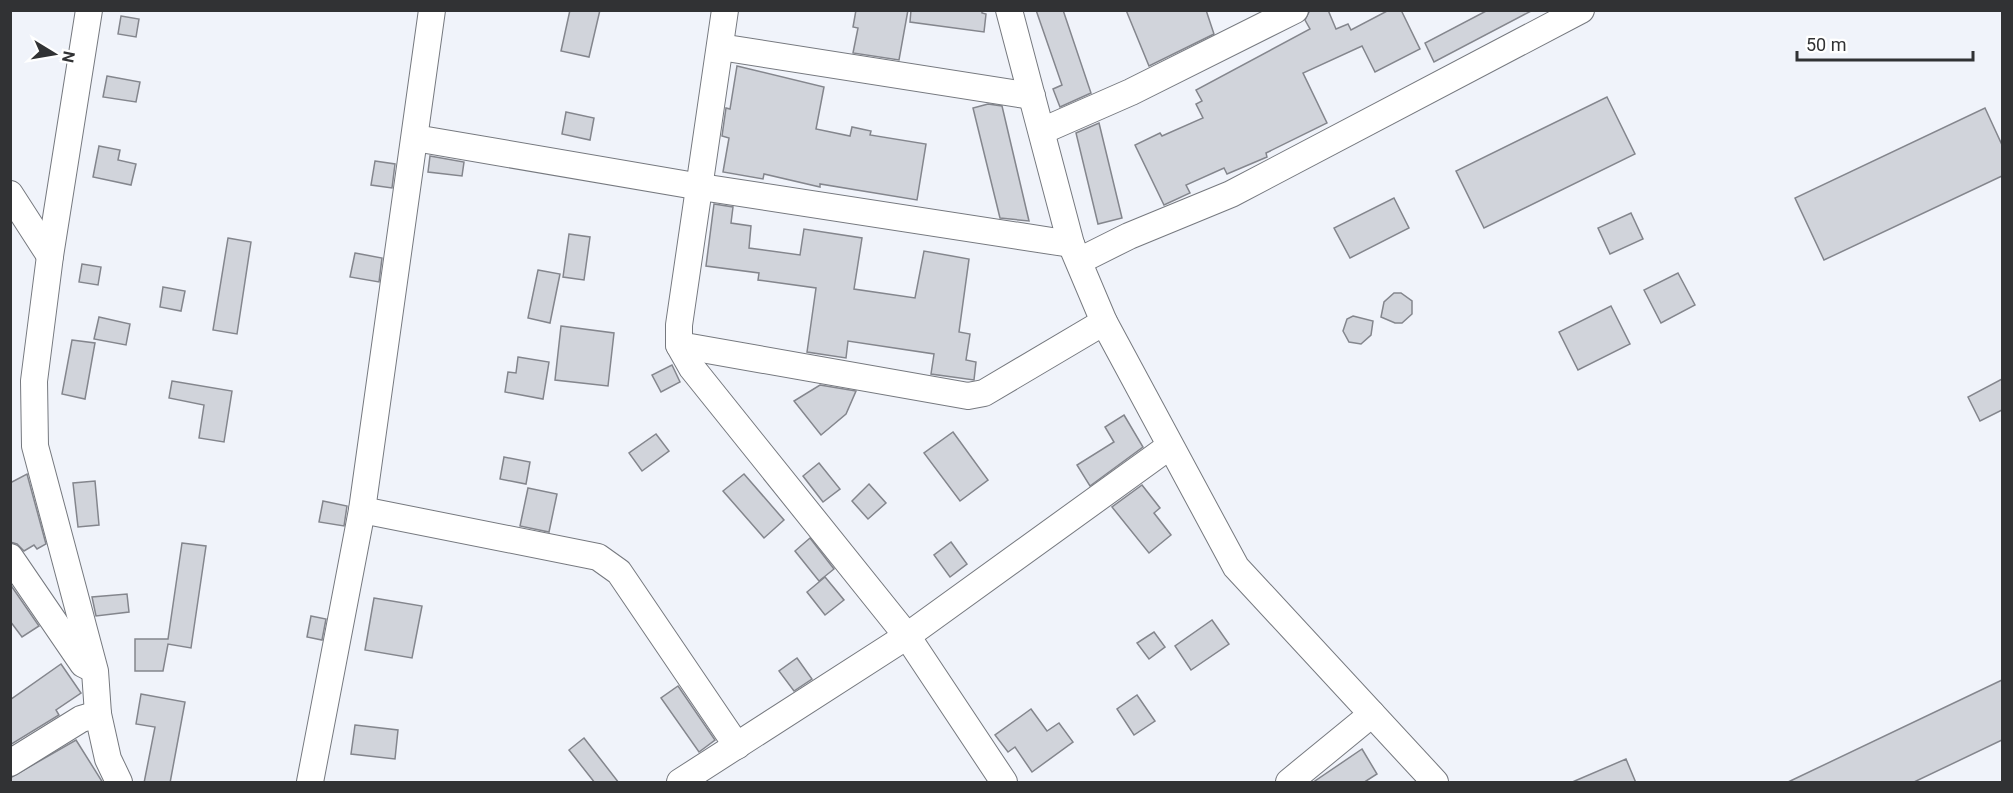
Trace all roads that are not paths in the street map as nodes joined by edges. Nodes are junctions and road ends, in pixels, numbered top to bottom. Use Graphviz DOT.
graph roads {
  1 [pos="89,10"];
  2 [pos="432,10"];
  3 [pos="725,10"];
  4 [pos="1009,10"];
  5 [pos="1295,10"];
  6 [pos="1581,10"];
  7 [pos="720,47"];
  8 [pos="1032,96"];
  9 [pos="1042,131"];
  10 [pos="415,138"];
  11 [pos="701,187"];
  12 [pos="10,194"];
  13 [pos="1075,253"];
  14 [pos="50,256"];
  15 [pos="1104,322"];
  16 [pos="679,345"];
  17 [pos="1170,446"];
  18 [pos="362,510"];
  19 [pos="10,557"];
  20 [pos="907,636"];
  21 [pos="95,671"];
  22 [pos="98,714"];
  23 [pos="1372,714"];
  24 [pos="737,746"];
  25 [pos="10,763"];
  26 [pos="119,783"];
  27 [pos="310,783"];
  28 [pos="680,783"];
  29 [pos="1004,783"];
  30 [pos="1289,783"];
  31 [pos="1435,783"];
  1 -- 14 [label="street"];
  2 -- 10 [label="street"];
  3 -- 7 [label="street"];
  4 -- 8 [label="street"];
  5 -- 9 [label="street"];
  6 -- 13 [label="street"];
  7 -- 8 [label="street"];
  7 -- 11 [label="street"];
  8 -- 9 [label="street"];
  9 -- 13 [label="street"];
  10 -- 11 [label="street"];
  10 -- 18 [label="street"];
  11 -- 13 [label="street"];
  11 -- 16 [label="street"];
  12 -- 14 [label="street"];
  13 -- 15 [label="street"];
  14 -- 21 [label="street"];
  15 -- 16 [label="street"];
  15 -- 17 [label="street"];
  16 -- 20 [label="street"];
  17 -- 20 [label="street"];
  17 -- 23 [label="street"];
  18 -- 24 [label="street"];
  18 -- 27 [label="street"];
  19 -- 21 [label="street"];
  20 -- 24 [label="street"];
  20 -- 29 [label="street"];
  21 -- 22 [label="street"];
  22 -- 25 [label="street"];
  22 -- 26 [label="street"];
  23 -- 30 [label="street"];
  23 -- 31 [label="street"];
  24 -- 28 [label="street"];
}
